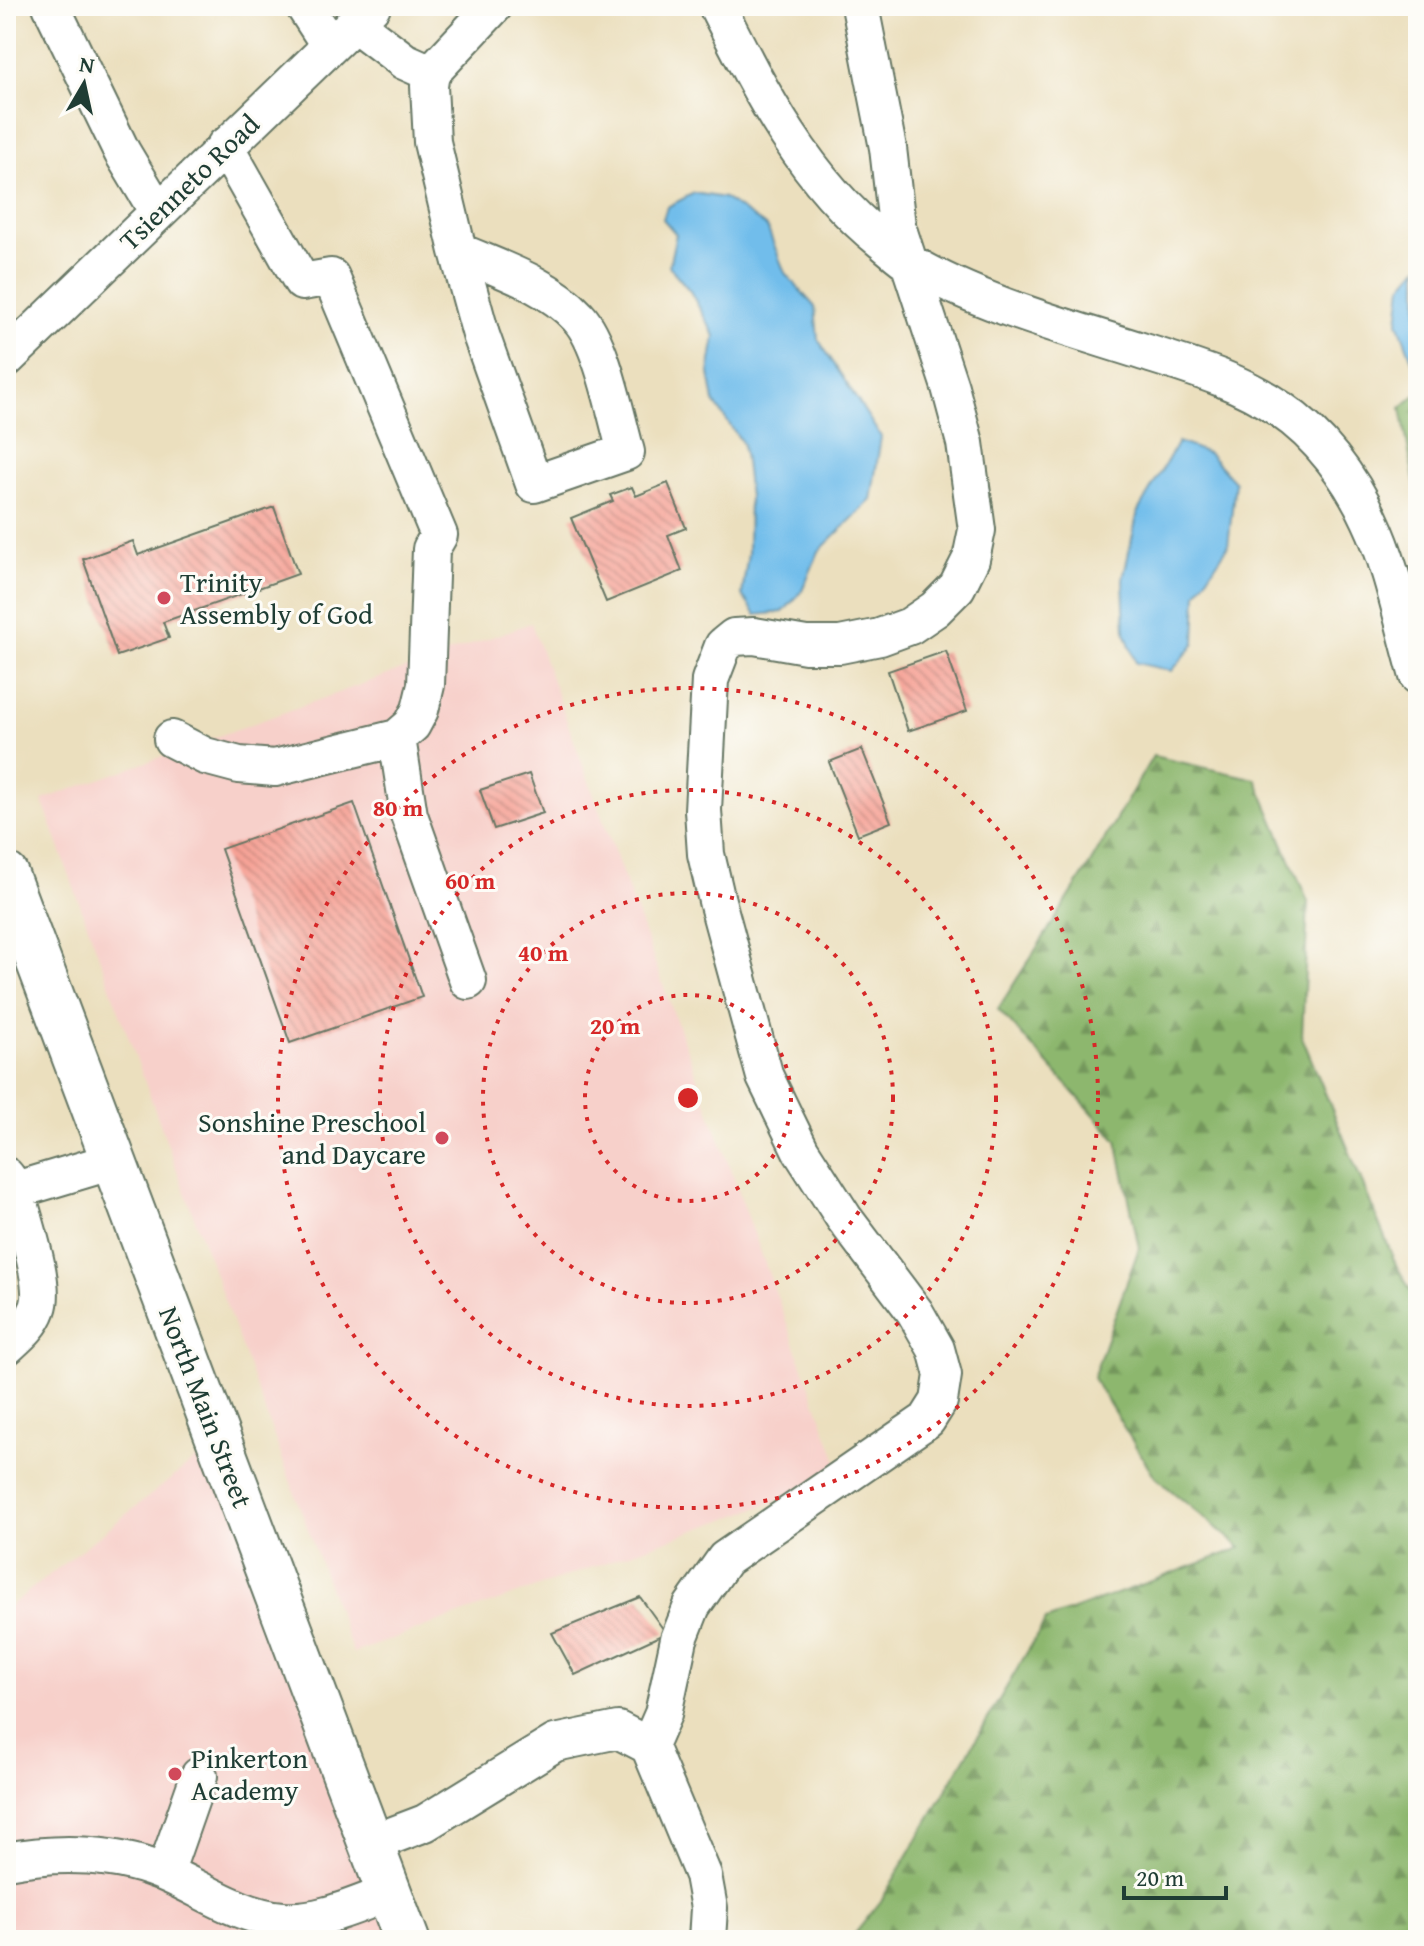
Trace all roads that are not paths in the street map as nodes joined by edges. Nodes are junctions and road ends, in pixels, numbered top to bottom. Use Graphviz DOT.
graph roads {
  1 [pos="51,6"];
  2 [pos="304,6"];
  3 [pos="494,6"];
  4 [pos="717,6"];
  5 [pos="860,6"];
  6 [pos="352,25"];
  7 [pos="431,73"];
  8 [pos="225,146"];
  9 [pos="158,212"];
  10 [pos="458,251"];
  11 [pos="908,262"];
  12 [pos="6,359"];
  13 [pos="1418,676"];
  14 [pos="397,738"];
  15 [pos="172,739"];
  16 [pos="6,875"];
  17 [pos="468,981"];
  18 [pos="113,1161"];
  19 [pos="9,1189"];
  20 [pos="6,1347"];
  21 [pos="649,1746"];
  22 [pos="199,1776"];
  23 [pos="370,1844"];
  24 [pos="6,1861"];
  25 [pos="165,1873"];
  26 [pos="389,1893"];
  27 [pos="407,1940"];
  28 [pos="707,1940"];
  1 -- 9 [label="street"];
  2 -- 6 [label="street"];
  3 -- 7 [label="street"];
  4 -- 11 [label="street"];
  5 -- 11 [label="street"];
  6 -- 7 [label="street"];
  6 -- 8 [label="street, Tsienneto Road"];
  7 -- 10 [label="street"];
  8 -- 9 [label="street, Tsienneto Road"];
  8 -- 14 [label="street"];
  9 -- 12 [label="street, Tsienneto Road"];
  10 -- 10 [label="street"];
  11 -- 13 [label="street"];
  11 -- 21 [label="street"];
  14 -- 15 [label="street"];
  14 -- 17 [label="street"];
  16 -- 18 [label="main road, North Main Street"];
  18 -- 19 [label="street"];
  18 -- 23 [label="main road, North Main Street"];
  19 -- 20 [label="street"];
  21 -- 23 [label="street"];
  21 -- 28 [label="street"];
  22 -- 25 [label="street"];
  23 -- 26 [label="main road, North Main Street"];
  24 -- 25 [label="street"];
  25 -- 26 [label="street"];
  26 -- 27 [label="main road, North Main Street"];
}
